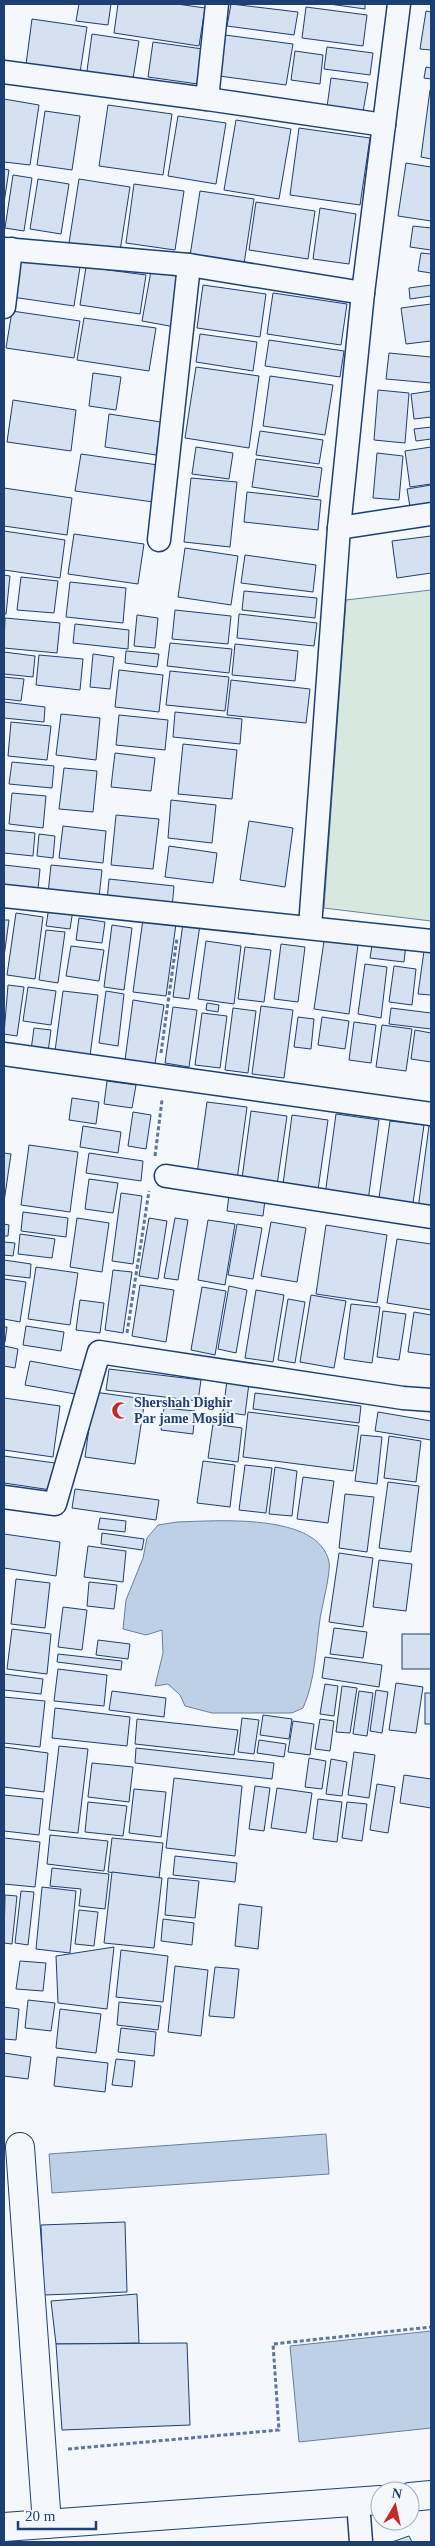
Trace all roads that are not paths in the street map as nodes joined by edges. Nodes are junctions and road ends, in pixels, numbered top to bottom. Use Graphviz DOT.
graph roads {
  1 [pos="217,4"];
  2 [pos="399,4"];
  3 [pos="4,72"];
  4 [pos="207,99"];
  5 [pos="384,125"];
  6 [pos="7,249"];
  7 [pos="189,265"];
  8 [pos="363,293"];
  9 [pos="4,307"];
  10 [pos="431,514"];
  11 [pos="339,528"];
  12 [pos="159,540"];
  13 [pos="4,896"];
  14 [pos="310,927"];
  15 [pos="431,941"];
  16 [pos="4,1054"];
  17 [pos="431,1114"];
  18 [pos="157,1174"];
  19 [pos="431,1217"];
  20 [pos="431,1400"];
  21 [pos="4,1497"];
  22 [pos="20,2147"];
  23 [pos="369,2501"];
  24 [pos="47,2524"];
  25 [pos="4,2527"];
  26 [pos="361,2542"];
  1 -- 4 [label="street"];
  2 -- 5 [label="street"];
  3 -- 4 [label="street"];
  4 -- 5 [label="street"];
  5 -- 8 [label="street"];
  6 -- 7 [label="street"];
  6 -- 9 [label="street"];
  7 -- 8 [label="street"];
  7 -- 12 [label="street"];
  8 -- 11 [label="street"];
  10 -- 11 [label="street"];
  11 -- 14 [label="street"];
  13 -- 14 [label="street"];
  14 -- 15 [label="street"];
  16 -- 17 [label="street"];
  18 -- 19 [label="street"];
  20 -- 21 [label="street"];
  22 -- 24 [label="street"];
  23 -- 24 [label="street"];
  23 -- 26 [label="street"];
  24 -- 25 [label="street"];
}
